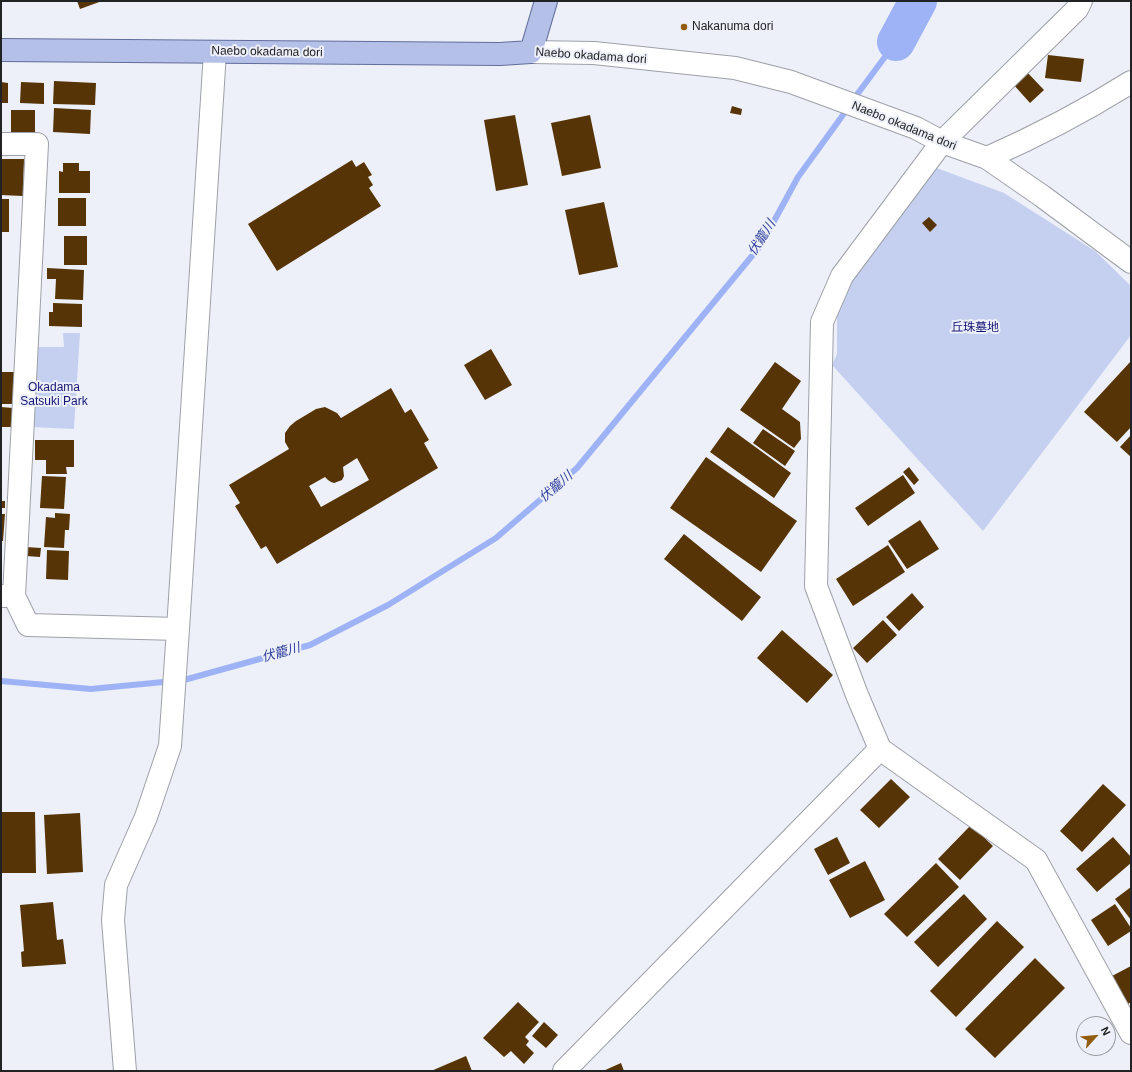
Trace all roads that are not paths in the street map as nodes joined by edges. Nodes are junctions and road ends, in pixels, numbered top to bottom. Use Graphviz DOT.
graph roads {
  1 [pos="546,1"];
  2 [pos="1081,1"];
  3 [pos="1,50"];
  4 [pos="215,52"];
  5 [pos="531,52"];
  6 [pos="1131,82"];
  7 [pos="942,142"];
  8 [pos="1,144"];
  9 [pos="987,158"];
  10 [pos="1131,262"];
  11 [pos="8,596"];
  12 [pos="178,636"];
  13 [pos="880,749"];
  14 [pos="1131,1033"];
  15 [pos="125,1071"];
  16 [pos="564,1071"];
  1 -- 5 [label="main road"];
  2 -- 7 [label="street"];
  3 -- 4 [label="main road, Naebo okadama dori"];
  4 -- 5 [label="main road, Naebo okadama dori"];
  4 -- 12 [label="street"];
  5 -- 7 [label="street, Naebo okadama dori"];
  6 -- 9 [label="street"];
  7 -- 9 [label="street, Naebo okadama dori"];
  7 -- 13 [label="street"];
  8 -- 11 [label="street"];
  9 -- 10 [label="street, Naebo okadama dori"];
  11 -- 12 [label="street"];
  12 -- 15 [label="street"];
  13 -- 14 [label="street"];
  13 -- 16 [label="street"];
}
